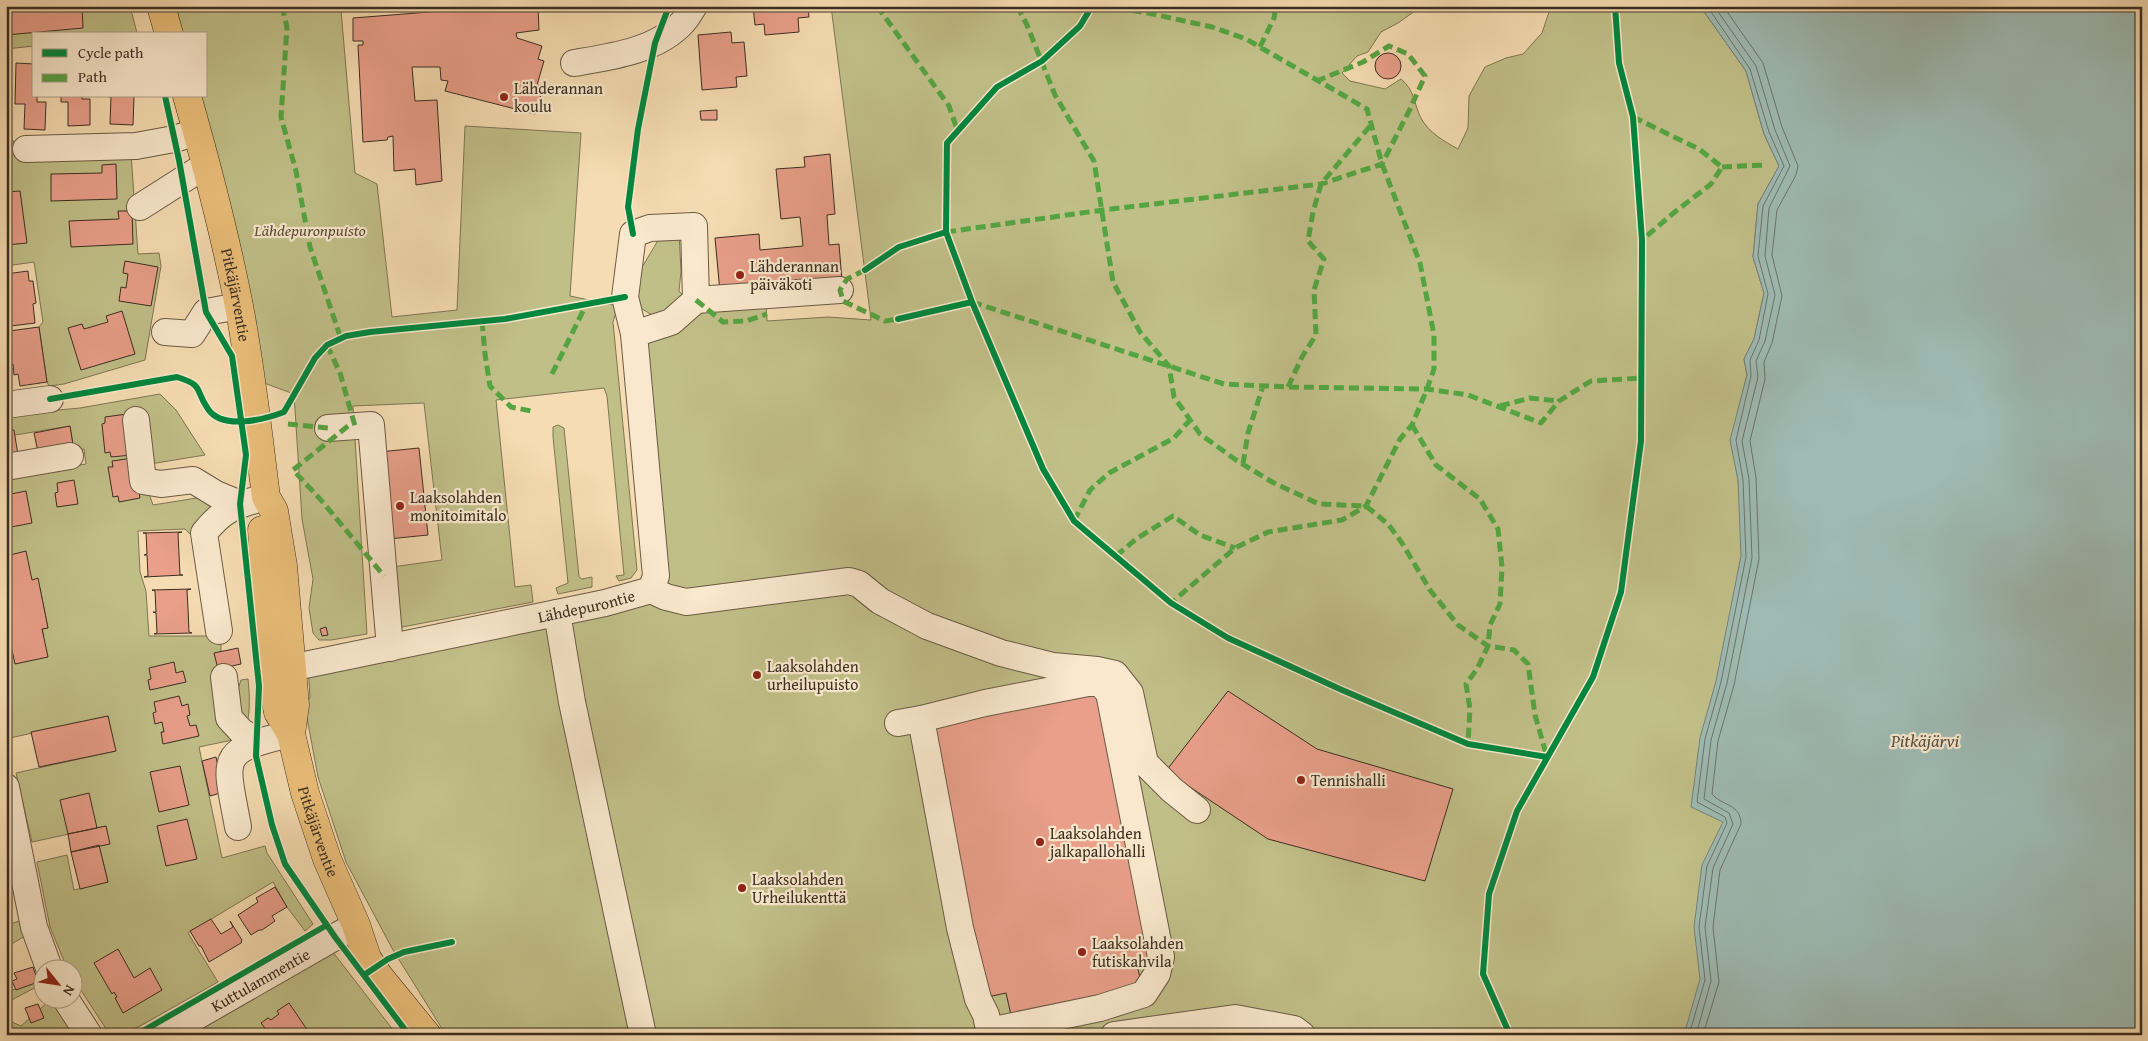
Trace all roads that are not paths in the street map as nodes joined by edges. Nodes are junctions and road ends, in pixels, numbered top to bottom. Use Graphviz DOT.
graph roads {
  1 [pos="161,6"];
  2 [pos="694,6"];
  3 [pos="168,32"];
  4 [pos="574,63"];
  5 [pos="188,98"];
  6 [pos="197,132"];
  7 [pos="26,149"];
  8 [pos="206,165"];
  9 [pos="140,206"];
  10 [pos="840,290"];
  11 [pos="696,300"];
  12 [pos="239,306"];
  13 [pos="164,332"];
  14 [pos="634,334"];
  15 [pos="50,399"];
  16 [pos="7,400"];
  17 [pos="136,420"];
  18 [pos="328,428"];
  19 [pos="70,456"];
  20 [pos="6,467"];
  21 [pos="266,497"];
  22 [pos="240,504"];
  23 [pos="650,590"];
  24 [pos="557,613"];
  25 [pos="219,631"];
  26 [pos="390,648"];
  27 [pos="281,670"];
  28 [pos="224,677"];
  29 [pos="291,734"];
  30 [pos="257,741"];
  31 [pos="6,787"];
  32 [pos="1197,810"];
  33 [pos="238,827"];
  34 [pos="356,925"];
  35 [pos="45,958"];
  36 [pos="71,1008"];
  37 [pos="989,1033"];
  38 [pos="89,1035"];
  39 [pos="164,1035"];
  40 [pos="428,1035"];
  41 [pos="643,1035"];
  42 [pos="1114,1035"];
  43 [pos="1302,1035"];
  1 -- 3 [label="main road"];
  2 -- 4 [label="street"];
  5 -- 6 [label="main road, Pitkäjärventie"];
  6 -- 7 [label="street"];
  6 -- 8 [label="main road, Pitkäjärventie"];
  8 -- 9 [label="street"];
  8 -- 12 [label="main road, Pitkäjärventie"];
  10 -- 11 [label="street"];
  11 -- 14 [label="street"];
  11 -- 14 [label="street, Lähdepurontie"];
  12 -- 13 [label="street"];
  12 -- 21 [label="main road, Pitkäjärventie"];
  14 -- 23 [label="street, Lähdepurontie"];
  15 -- 16 [label="street"];
  17 -- 22 [label="street"];
  18 -- 26 [label="street"];
  19 -- 20 [label="street"];
  21 -- 22 [label="street"];
  21 -- 27 [label="main road, Pitkäjärventie"];
  22 -- 25 [label="street"];
  23 -- 24 [label="street, Lähdepurontie"];
  23 -- 32 [label="street"];
  24 -- 26 [label="street, Lähdepurontie"];
  24 -- 41 [label="street"];
  26 -- 27 [label="street, Lähdepurontie"];
  27 -- 29 [label="main road, Pitkäjärventie"];
  28 -- 30 [label="street"];
  29 -- 30 [label="street"];
  29 -- 34 [label="main road, Pitkäjärventie"];
  30 -- 33 [label="street"];
  31 -- 35 [label="street"];
  34 -- 39 [label="street, Kuttulammentie"];
  34 -- 40 [label="main road, Pitkäjärventie"];
  36 -- 38 [label="street"];
  37 -- 37 [label="street"];
  42 -- 43 [label="street"];
}
